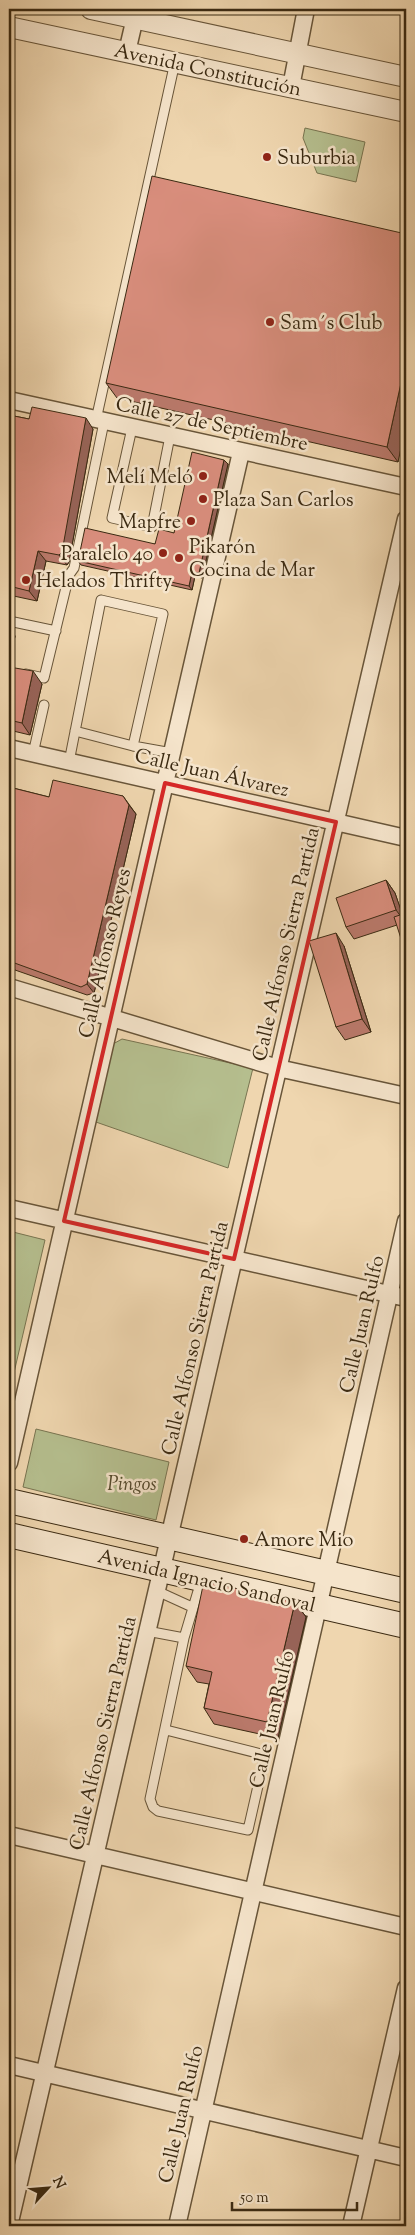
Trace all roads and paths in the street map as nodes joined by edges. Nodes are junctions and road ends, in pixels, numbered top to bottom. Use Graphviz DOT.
graph roads {
  1 [pos="91,9"];
  2 [pos="306,9"];
  3 [pos="136,14"];
  4 [pos="9,27"];
  5 [pos="127,52"];
  6 [pos="296,53"];
  7 [pos="175,61"];
  8 [pos="406,77"];
  9 [pos="291,87"];
  10 [pos="406,112"];
  11 [pos="9,400"];
  12 [pos="100,421"];
  13 [pos="132,428"];
  14 [pos="170,436"];
  15 [pos="241,452"];
  16 [pos="406,487"];
  17 [pos="406,519"];
  18 [pos="9,621"];
  19 [pos="56,631"];
  20 [pos="14,672"];
  21 [pos="44,705"];
  22 [pos="75,731"];
  23 [pos="133,746"];
  24 [pos="9,748"];
  25 [pos="172,753"];
  26 [pos="33,754"];
  27 [pos="69,762"];
  28 [pos="165,783"];
  29 [pos="336,822"];
  30 [pos="406,838"];
  31 [pos="9,987"];
  32 [pos="111,1017"];
  33 [pos="278,1068"];
  34 [pos="406,1096"];
  35 [pos="9,1208"];
  36 [pos="64,1221"];
  37 [pos="406,1221"];
  38 [pos="234,1259"];
  39 [pos="390,1294"];
  40 [pos="406,1298"];
  41 [pos="9,1463"];
  42 [pos="9,1501"];
  43 [pos="9,1535"];
  44 [pos="169,1537"];
  45 [pos="326,1572"];
  46 [pos="202,1579"];
  47 [pos="159,1580"];
  48 [pos="406,1590"];
  49 [pos="318,1606"];
  50 [pos="192,1607"];
  51 [pos="406,1626"];
  52 [pos="147,1631"];
  53 [pos="184,1638"];
  54 [pos="166,1730"];
  55 [pos="9,1835"];
  56 [pos="95,1855"];
  57 [pos="253,1892"];
  58 [pos="406,1927"];
  59 [pos="406,1988"];
  60 [pos="9,2065"];
  61 [pos="44,2073"];
  62 [pos="203,2110"];
  63 [pos="369,2149"];
  64 [pos="406,2158"];
  65 [pos="9,2226"];
  66 [pos="176,2226"];
  67 [pos="351,2226"];
  1 -- 3 [label="street, Avenida Constitución"];
  2 -- 6 [label="street"];
  3 -- 5 [label="street"];
  3 -- 6 [label="street, Avenida Constitución"];
  4 -- 5 [label="street, Avenida Constitución"];
  5 -- 7 [label="street, Avenida Constitución"];
  6 -- 8 [label="street, Avenida Constitución"];
  6 -- 9 [label="street"];
  7 -- 9 [label="street, Avenida Constitución"];
  7 -- 12 [label="lane"];
  9 -- 10 [label="street, Avenida Constitución"];
  11 -- 12 [label="street, Calle 27 de Septiembre"];
  12 -- 13 [label="street, Calle 27 de Septiembre"];
  12 -- 19 [label="lane"];
  13 -- 14 [label="street, Calle 27 de Septiembre"];
  13 -- 14 [label="lane"];
  14 -- 15 [label="street, Calle 27 de Septiembre"];
  15 -- 16 [label="street, Calle 27 de Septiembre"];
  15 -- 25 [label="street, Calle Alfonso Reyes"];
  17 -- 29 [label="street, Calle Alfonso Sierra Partida"];
  18 -- 19 [label="lane"];
  19 -- 20 [label="lane"];
  21 -- 26 [label="lane"];
  22 -- 23 [label="lane"];
  22 -- 23 [label="lane"];
  22 -- 27 [label="lane"];
  23 -- 25 [label="lane"];
  24 -- 26 [label="street, Calle Juan Álvarez"];
  25 -- 28 [label="street, Calle Alfonso Reyes"];
  26 -- 27 [label="street, Calle Juan Álvarez"];
  27 -- 28 [label="street, Calle Juan Álvarez"];
  28 -- 29 [label="street, Calle Juan Álvarez"];
  28 -- 32 [label="street, Calle Alfonso Reyes"];
  29 -- 30 [label="street, Calle Juan Álvarez"];
  29 -- 33 [label="street, Calle Alfonso Sierra Partida"];
  31 -- 32 [label="street"];
  32 -- 33 [label="street"];
  32 -- 36 [label="street, Calle Alfonso Reyes"];
  33 -- 34 [label="street"];
  33 -- 38 [label="street, Calle Alfonso Sierra Partida"];
  35 -- 36 [label="street"];
  36 -- 38 [label="street"];
  36 -- 41 [label="street, Calle Alfonso Reyes"];
  37 -- 39 [label="street, Calle Juan Rulfo"];
  38 -- 39 [label="street"];
  38 -- 44 [label="street, Calle Alfonso Sierra Partida"];
  39 -- 40 [label="street"];
  39 -- 45 [label="street, Calle Juan Rulfo"];
  42 -- 44 [label="main road, Avenida Ignacio Sandoval"];
  43 -- 47 [label="main road, Avenida Ignacio Sandoval"];
  44 -- 45 [label="main road, Avenida Ignacio Sandoval"];
  44 -- 47 [label="street, Calle Alfonso Sierra Partida"];
  45 -- 48 [label="main road, Avenida Ignacio Sandoval"];
  45 -- 49 [label="street, Calle Juan Rulfo"];
  46 -- 47 [label="main road, Avenida Ignacio Sandoval"];
  46 -- 49 [label="main road, Avenida Ignacio Sandoval"];
  46 -- 50 [label="lane"];
  47 -- 50 [label="lane"];
  47 -- 52 [label="street, Calle Alfonso Sierra Partida"];
  49 -- 51 [label="main road, Avenida Ignacio Sandoval"];
  49 -- 57 [label="street, Calle Juan Rulfo"];
  50 -- 53 [label="lane"];
  52 -- 53 [label="lane"];
  52 -- 56 [label="street, Calle Alfonso Sierra Partida"];
  53 -- 54 [label="lane"];
  54 -- 54 [label="lane"];
  55 -- 56 [label="street"];
  56 -- 57 [label="street"];
  56 -- 61 [label="street, Calle Alfonso Sierra Partida"];
  57 -- 58 [label="street"];
  57 -- 62 [label="street, Calle Juan Rulfo"];
  59 -- 63 [label="street"];
  60 -- 61 [label="street"];
  61 -- 62 [label="street"];
  61 -- 65 [label="street, Calle Alfonso Sierra Partida"];
  62 -- 63 [label="street"];
  62 -- 66 [label="street, Calle Juan Rulfo"];
  63 -- 64 [label="street"];
  63 -- 67 [label="street"];
}
